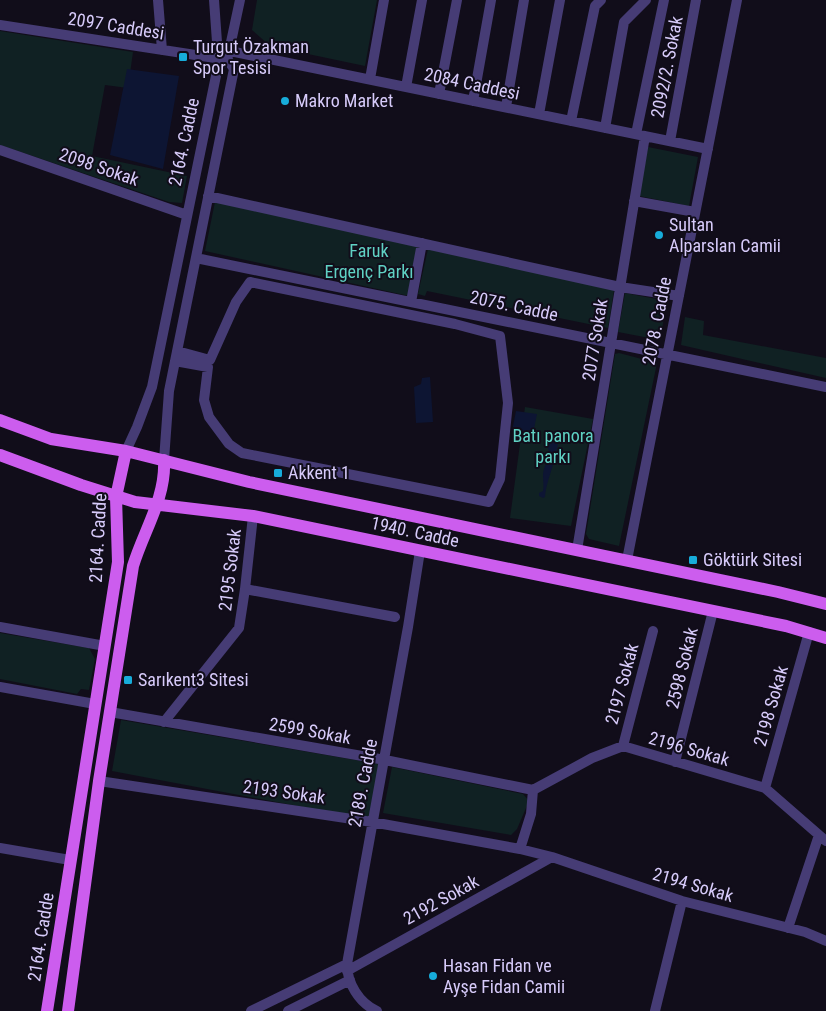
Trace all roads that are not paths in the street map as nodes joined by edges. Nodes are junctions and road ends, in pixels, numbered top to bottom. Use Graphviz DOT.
graph roads {
  1 [pos="158,0"];
  2 [pos="214,0"];
  3 [pos="240,0"];
  4 [pos="384,0"];
  5 [pos="422,0"];
  6 [pos="457,0"];
  7 [pos="491,0"];
  8 [pos="524,0"];
  9 [pos="560,0"];
  10 [pos="646,0"];
  11 [pos="664,0"];
  12 [pos="696,0"];
  13 [pos="737,0"];
  14 [pos="598,3"];
  15 [pos="0,24"];
  16 [pos="216,42"];
  17 [pos="162,50"];
  18 [pos="229,55"];
  19 [pos="370,80"];
  20 [pos="406,87"];
  21 [pos="439,94"];
  22 [pos="473,100"];
  23 [pos="506,107"];
  24 [pos="539,114"];
  25 [pos="571,121"];
  26 [pos="605,128"];
  27 [pos="641,135"];
  28 [pos="670,141"];
  29 [pos="708,149"];
  30 [pos="0,150"];
  31 [pos="208,196"];
  32 [pos="634,201"];
  33 [pos="695,212"];
  34 [pos="187,215"];
  35 [pos="422,243"];
  36 [pos="196,258"];
  37 [pos="620,287"];
  38 [pos="679,296"];
  39 [pos="412,302"];
  40 [pos="611,342"];
  41 [pos="668,354"];
  42 [pos="176,356"];
  43 [pos="209,364"];
  44 [pos="826,387"];
  45 [pos="0,420"];
  46 [pos="126,451"];
  47 [pos="0,455"];
  48 [pos="164,460"];
  49 [pos="116,497"];
  50 [pos="158,504"];
  51 [pos="253,516"];
  52 [pos="577,550"];
  53 [pos="420,551"];
  54 [pos="627,560"];
  55 [pos="245,589"];
  56 [pos="826,604"];
  57 [pos="713,611"];
  58 [pos="395,617"];
  59 [pos="0,627"];
  60 [pos="653,631"];
  61 [pos="809,632"];
  62 [pos="826,638"];
  63 [pos="105,646"];
  64 [pos="0,687"];
  65 [pos="95,704"];
  66 [pos="110,712"];
  67 [pos="164,722"];
  68 [pos="622,746"];
  69 [pos="385,760"];
  70 [pos="675,762"];
  71 [pos="99,781"];
  72 [pos="765,788"];
  73 [pos="533,790"];
  74 [pos="372,822"];
  75 [pos="823,838"];
  76 [pos="0,848"];
  77 [pos="520,849"];
  78 [pos="552,857"];
  79 [pos="70,860"];
  80 [pos="682,901"];
  81 [pos="788,928"];
  82 [pos="826,940"];
  83 [pos="348,972"];
  84 [pos="47,1011"];
  85 [pos="68,1011"];
  86 [pos="251,1011"];
  87 [pos="288,1011"];
  88 [pos="377,1011"];
  89 [pos="655,1011"];
  1 -- 17 [label="street"];
  2 -- 16 [label="street"];
  3 -- 18 [label="street"];
  4 -- 19 [label="street"];
  5 -- 20 [label="street"];
  6 -- 21 [label="street"];
  7 -- 22 [label="street"];
  8 -- 23 [label="street"];
  9 -- 24 [label="street"];
  10 -- 26 [label="street"];
  11 -- 27 [label="street, 2077 Sokak"];
  12 -- 28 [label="street, 2092/2. Sokak"];
  13 -- 29 [label="street, 2078. Cadde"];
  14 -- 25 [label="street"];
  15 -- 17 [label="street, 2097 Caddesi"];
  17 -- 18 [label="street, 2097 Caddesi"];
  18 -- 19 [label="street, 2084 Caddesi"];
  18 -- 31 [label="street, 2164. Cadde"];
  18 -- 34 [label="street, 2164. Cadde"];
  19 -- 20 [label="street, 2084 Caddesi"];
  20 -- 21 [label="street, 2084 Caddesi"];
  21 -- 22 [label="street, 2084 Caddesi"];
  22 -- 23 [label="street, 2084 Caddesi"];
  23 -- 24 [label="street, 2084 Caddesi"];
  24 -- 25 [label="street, 2084 Caddesi"];
  25 -- 26 [label="street, 2084 Caddesi"];
  26 -- 27 [label="street, 2084 Caddesi"];
  27 -- 28 [label="street, 2084 Caddesi"];
  27 -- 32 [label="street, 2077 Sokak"];
  28 -- 29 [label="street, 2084 Caddesi"];
  29 -- 33 [label="street, 2078. Cadde"];
  30 -- 34 [label="street, 2098 Sokak"];
  31 -- 35 [label="street"];
  31 -- 36 [label="street, 2164. Cadde"];
  32 -- 33 [label="street"];
  32 -- 37 [label="street, 2077 Sokak"];
  33 -- 38 [label="street, 2078. Cadde"];
  34 -- 46 [label="street, 2164. Cadde"];
  35 -- 37 [label="street"];
  35 -- 39 [label="street"];
  36 -- 39 [label="street, 2075. Cadde"];
  36 -- 42 [label="street, 2164. Cadde"];
  37 -- 38 [label="street"];
  37 -- 40 [label="street, 2077 Sokak"];
  38 -- 41 [label="street, 2078. Cadde"];
  39 -- 40 [label="street, 2075. Cadde"];
  40 -- 41 [label="street, 2075. Cadde"];
  40 -- 52 [label="street, 2077 Sokak"];
  41 -- 44 [label="street, 2075. Cadde"];
  41 -- 54 [label="street, 2078. Cadde"];
  42 -- 43 [label="street"];
  42 -- 48 [label="street, 2164. Cadde"];
  43 -- 43 [label="street"];
  45 -- 46 [label="main road, 1940. Cadde"];
  46 -- 48 [label="main road, 1940. Cadde"];
  46 -- 49 [label="main road, 2164. Cadde"];
  47 -- 49 [label="main road, 1940. Cadde"];
  48 -- 50 [label="main road, 2164. Cadde"];
  48 -- 52 [label="main road, 1940. Cadde"];
  49 -- 50 [label="main road, 1940. Cadde"];
  49 -- 63 [label="main road, 2164. Cadde"];
  50 -- 51 [label="main road, 1940. Cadde"];
  50 -- 66 [label="main road, 2164. Cadde"];
  51 -- 53 [label="main road, 1940. Cadde"];
  51 -- 55 [label="street, 2195 Sokak"];
  52 -- 54 [label="main road, 1940. Cadde"];
  53 -- 57 [label="main road, 1940. Cadde"];
  53 -- 69 [label="street, 2189. Cadde"];
  54 -- 56 [label="main road, 1940. Cadde"];
  55 -- 58 [label="street"];
  55 -- 67 [label="street, 2195 Sokak"];
  57 -- 61 [label="main road, 1940. Cadde"];
  57 -- 70 [label="street, 2598 Sokak"];
  59 -- 63 [label="street"];
  60 -- 68 [label="street, 2197 Sokak"];
  61 -- 62 [label="main road, 1940. Cadde"];
  61 -- 72 [label="street, 2198 Sokak"];
  63 -- 65 [label="main road, 2164. Cadde"];
  64 -- 65 [label="street"];
  65 -- 79 [label="main road, 2164. Cadde"];
  66 -- 67 [label="street, 2599 Sokak"];
  66 -- 71 [label="main road, 2164. Cadde"];
  67 -- 69 [label="street, 2599 Sokak"];
  68 -- 70 [label="street, 2196 Sokak"];
  68 -- 73 [label="street, 2196 Sokak"];
  69 -- 73 [label="street, 2599 Sokak"];
  69 -- 74 [label="street, 2189. Cadde"];
  70 -- 72 [label="street, 2196 Sokak"];
  71 -- 74 [label="street, 2193 Sokak"];
  71 -- 85 [label="main road, 2164. Cadde"];
  72 -- 75 [label="street, 2196 Sokak"];
  73 -- 77 [label="street"];
  74 -- 77 [label="street, 2193 Sokak"];
  74 -- 83 [label="street, 2189. Cadde"];
  75 -- 81 [label="street"];
  76 -- 79 [label="street"];
  77 -- 78 [label="street, 2193 Sokak"];
  78 -- 80 [label="street, 2194 Sokak"];
  78 -- 83 [label="street, 2192 Sokak"];
  79 -- 84 [label="main road, 2164. Cadde"];
  80 -- 81 [label="street, 2194 Sokak"];
  80 -- 89 [label="street"];
  81 -- 82 [label="street, 2194 Sokak"];
  83 -- 86 [label="street, 2192 Sokak"];
  83 -- 87 [label="street, 2192 Sokak"];
  83 -- 88 [label="street"];
}
